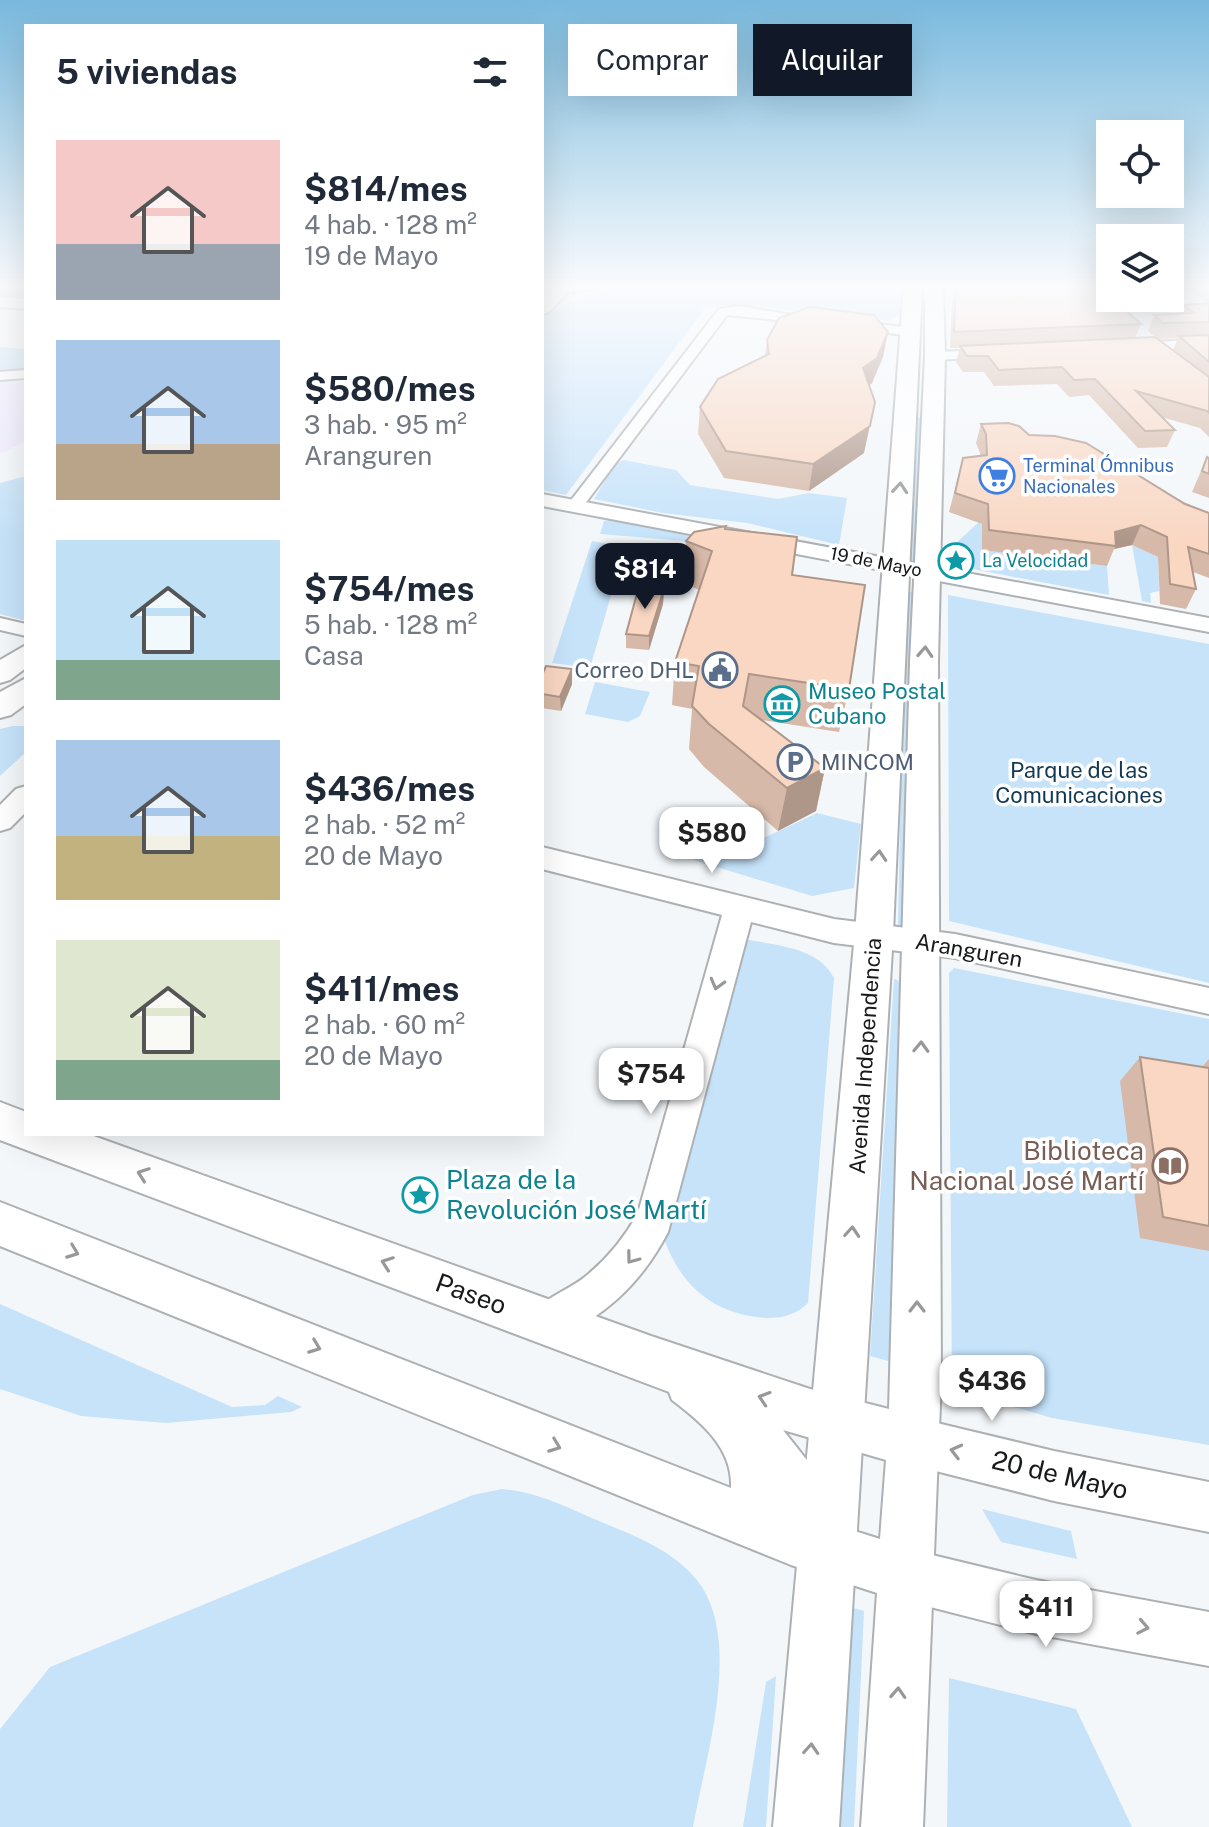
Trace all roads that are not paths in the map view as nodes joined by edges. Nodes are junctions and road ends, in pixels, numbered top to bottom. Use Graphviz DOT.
graph roads {
  1 [pos="679,370"];
  2 [pos="908,370"];
  3 [pos="935,370"];
  4 [pos="24,374"];
  5 [pos="0,376"];
  6 [pos="907,387"];
  7 [pos="934,416"];
  8 [pos="544,500"];
  9 [pos="575,506"];
  10 [pos="895,565"];
  11 [pos="929,572"];
  12 [pos="0,624"];
  13 [pos="1209,625"];
  14 [pos="24,630"];
  15 [pos="14,669"];
  16 [pos="0,708"];
  17 [pos="24,717"];
  18 [pos="0,723"];
  19 [pos="24,798"];
  20 [pos="0,821"];
  21 [pos="544,859"];
  22 [pos="739,909"];
  23 [pos="874,933"];
  24 [pos="923,941"];
  25 [pos="1209,1001"];
  26 [pos="0,1121"];
  27 [pos="24,1130"];
  28 [pos="39,1136"];
  29 [pos="0,1224"];
  30 [pos="548,1322"];
  31 [pos="667,1367"];
  32 [pos="725,1410"];
  33 [pos="838,1421"];
  34 [pos="912,1441"];
  35 [pos="1209,1507"];
  36 [pos="757,1523"];
  37 [pos="826,1549"];
  38 [pos="903,1574"];
  39 [pos="1209,1639"];
  40 [pos="806,1827"];
  41 [pos="892,1827"];
  1 -- 9 [label="street"];
  2 -- 6 [label="highway, Avenida Independencia"];
  3 -- 7 [label="main road"];
  4 -- 5 [label="street"];
  6 -- 7 [label="highway"];
  10 -- 6 [label="highway, Avenida Independencia, one-way"];
  7 -- 11 [label="main road"];
  8 -- 9 [label="street, 19 de Mayo"];
  9 -- 10 [label="street, 19 de Mayo"];
  10 -- 11 [label="street, 19 de Mayo"];
  23 -- 10 [label="highway, Avenida Independencia, one-way"];
  11 -- 13 [label="street, 19 de Mayo"];
  24 -- 11 [label="main road, one-way"];
  12 -- 14 [label="street"];
  15 -- 16 [label="highway"];
  17 -- 18 [label="highway"];
  19 -- 20 [label="street"];
  21 -- 22 [label="street, Aranguren"];
  22 -- 23 [label="street, Aranguren"];
  22 -- 30 [label="street, one-way"];
  23 -- 24 [label="street, Aranguren"];
  33 -- 23 [label="highway, Avenida Independencia, one-way"];
  24 -- 25 [label="street, Aranguren"];
  34 -- 24 [label="main road, one-way"];
  26 -- 27 [label="main road"];
  30 -- 28 [label="main road, Paseo, one-way"];
  29 -- 36 [label="main road, one-way"];
  30 -- 31 [label="main road, Paseo"];
  31 -- 32 [label="main road"];
  33 -- 31 [label="main road, Paseo, one-way"];
  32 -- 36 [label="main road"];
  32 -- 37 [label="main road"];
  33 -- 34 [label="main road, Paseo"];
  33 -- 37 [label="highway, Avenida Independencia"];
  35 -- 34 [label="main road, 20 de Mayo, one-way"];
  34 -- 38 [label="main road"];
  36 -- 37 [label="main road"];
  37 -- 38 [label="main road"];
  40 -- 37 [label="highway, Avenida Independencia, one-way"];
  38 -- 39 [label="main road, one-way"];
  41 -- 38 [label="main road, one-way"];
}
